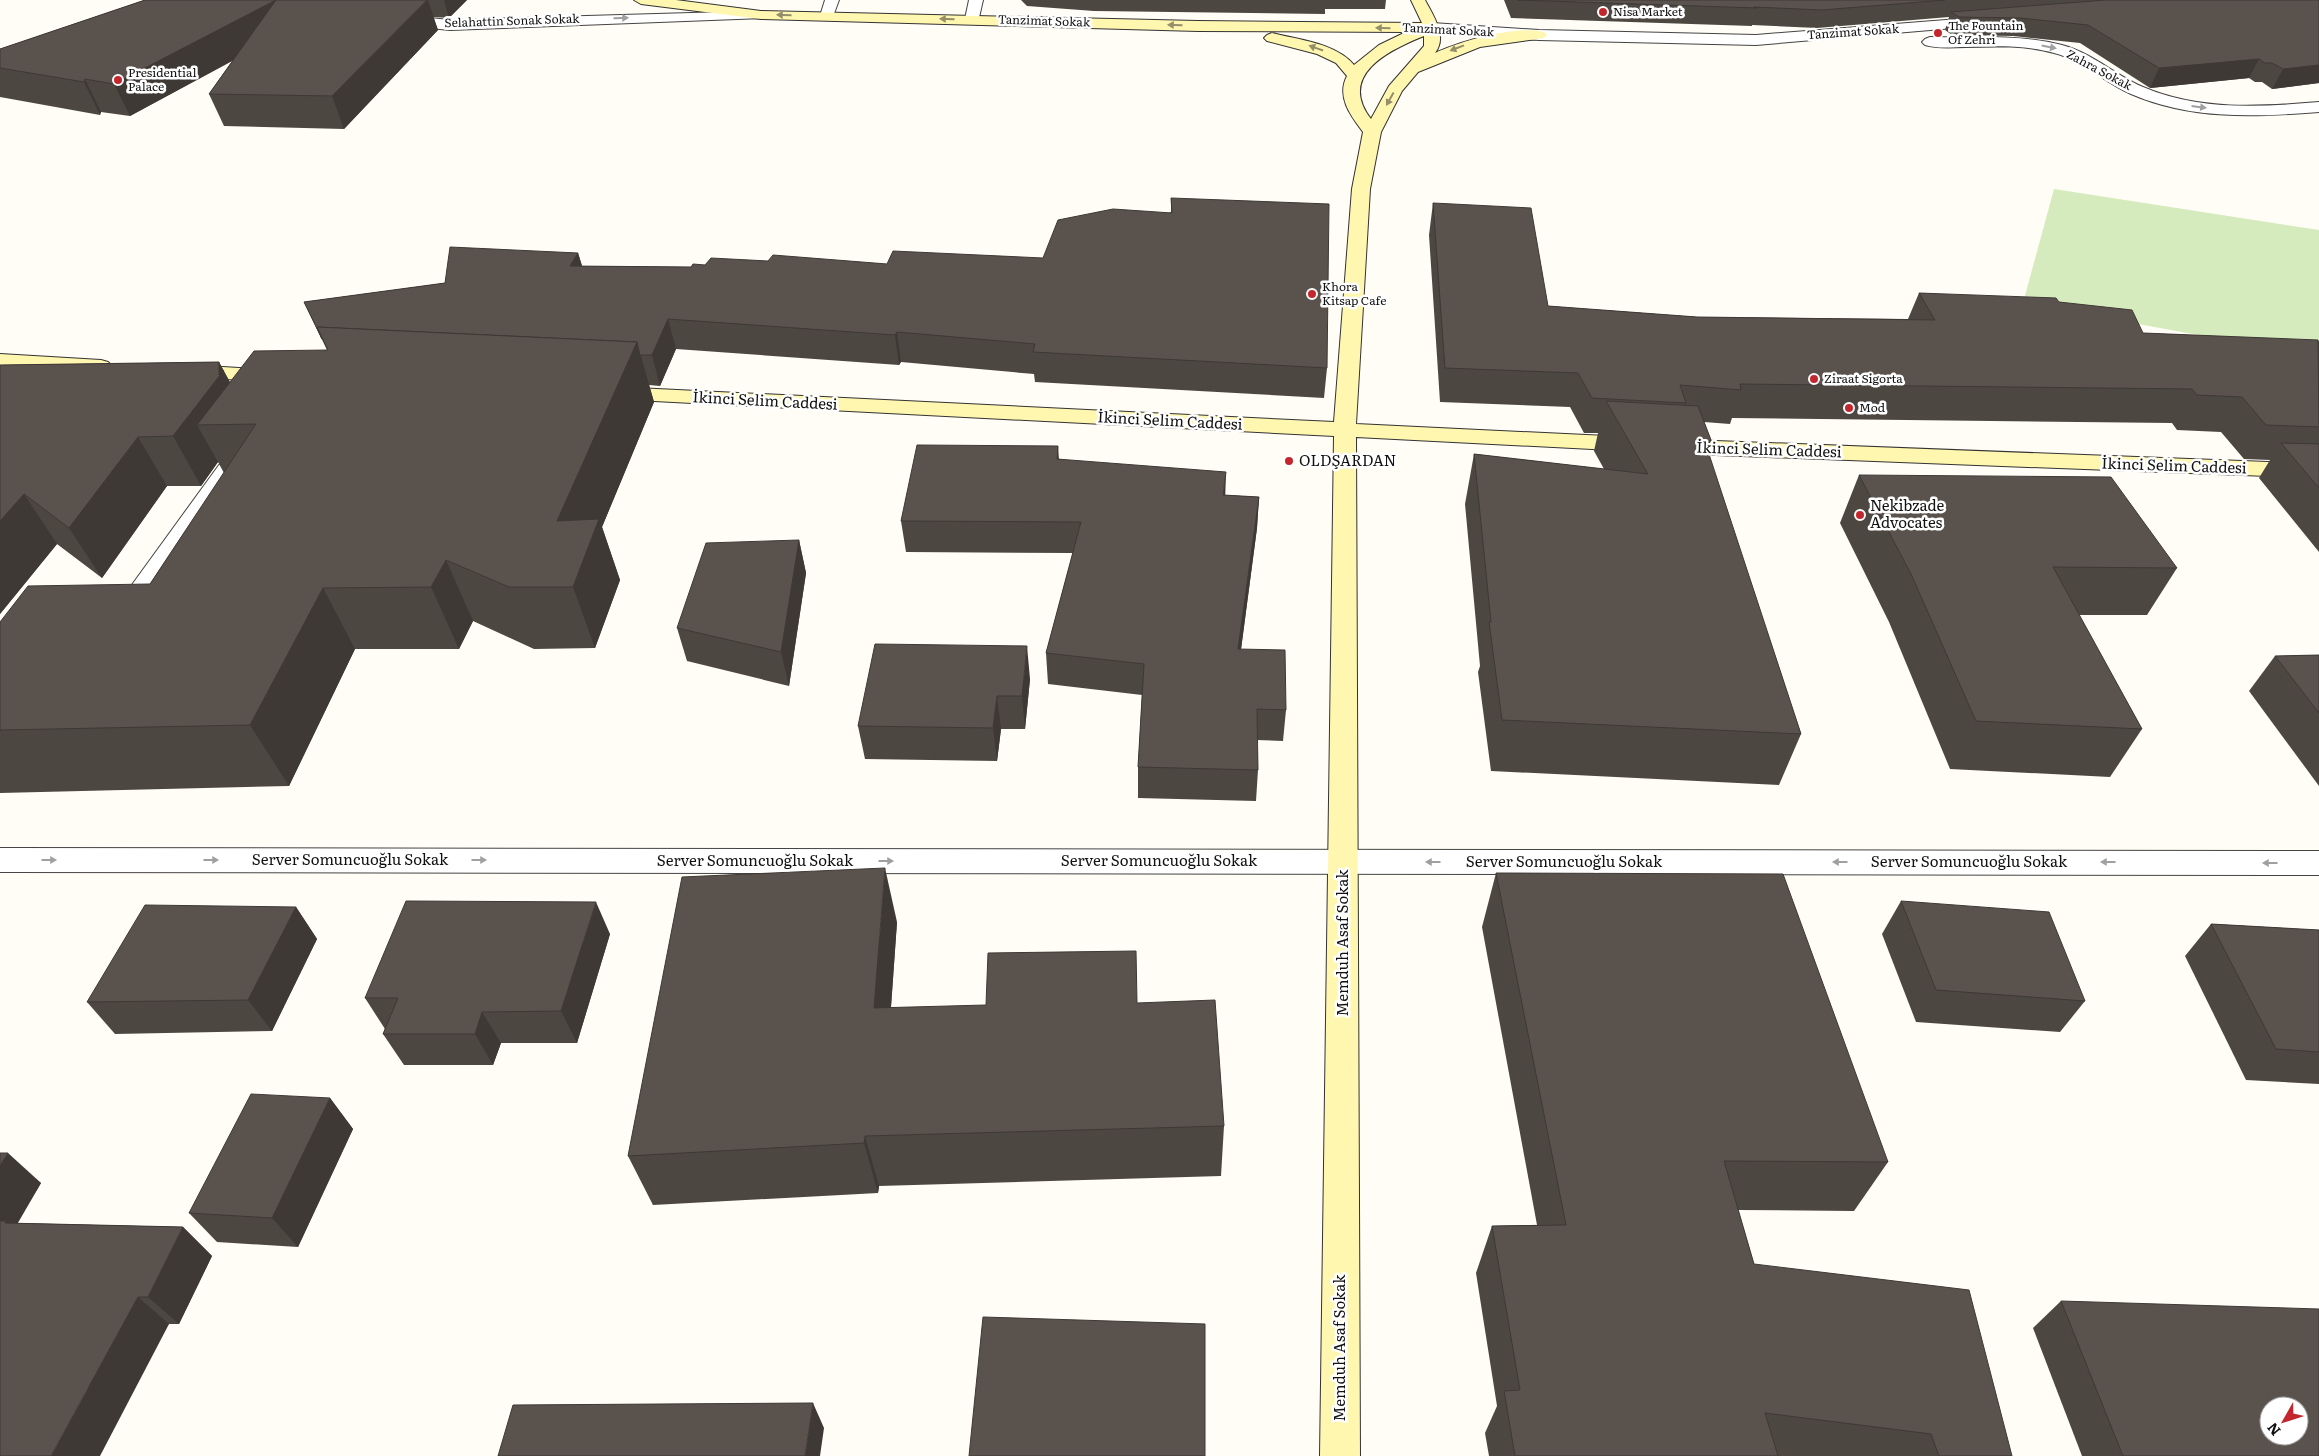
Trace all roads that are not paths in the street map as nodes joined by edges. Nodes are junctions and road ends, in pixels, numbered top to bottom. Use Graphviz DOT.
graph roads {
  1 [pos="641,0"];
  2 [pos="832,0"];
  3 [pos="846,0"];
  4 [pos="976,0"];
  5 [pos="1418,0"];
  6 [pos="592,7"];
  7 [pos="761,15"];
  8 [pos="835,16"];
  9 [pos="384,18"];
  10 [pos="974,19"];
  11 [pos="567,20"];
  12 [pos="2003,20"];
  13 [pos="1198,26"];
  14 [pos="1432,28"];
  15 [pos="1539,35"];
  16 [pos="1756,40"];
  17 [pos="1413,70"];
  18 [pos="1355,76"];
  19 [pos="2319,107"];
  20 [pos="1372,132"];
  21 [pos="7,361"];
  22 [pos="118,367"];
  23 [pos="167,370"];
  24 [pos="601,392"];
  25 [pos="276,401"];
  26 [pos="1345,430"];
  27 [pos="242,448"];
  28 [pos="2319,471"];
  29 [pos="105,620"];
  30 [pos="0,860"];
  31 [pos="1344,862"];
  32 [pos="2319,863"];
  33 [pos="1340,1456"];
  1 -- 7 [label="street, Tanzimat Sokak"];
  2 -- 8 [label="street"];
  3 -- 8 [label="street"];
  4 -- 10 [label="street"];
  5 -- 14 [label="street"];
  6 -- 11 [label="street"];
  8 -- 7 [label="street, Tanzimat Sokak, one-way"];
  11 -- 7 [label="street, Selahattin Sonak Sokak, one-way"];
  10 -- 8 [label="street, Tanzimat Sokak, one-way"];
  9 -- 11 [label="street, Selahattin Sonak Sokak"];
  13 -- 10 [label="street, Tanzimat Sokak, one-way"];
  12 -- 16 [label="street, Tanzimat Sokak"];
  14 -- 13 [label="street, Tanzimat Sokak, one-way"];
  18 -- 13 [label="street, one-way"];
  14 -- 15 [label="street, Tanzimat Sokak"];
  14 -- 17 [label="street"];
  14 -- 18 [label="street"];
  15 -- 16 [label="street, Tanzimat Sokak"];
  15 -- 17 [label="street, one-way"];
  16 -- 19 [label="street, Zahra Sokak, one-way"];
  17 -- 20 [label="street, one-way"];
  18 -- 20 [label="street"];
  20 -- 26 [label="street, Memduh Asaf Sokak"];
  21 -- 22 [label="street"];
  23 -- 25 [label="street"];
  24 -- 26 [label="street, İkinci Selim Caddesi"];
  26 -- 28 [label="street, İkinci Selim Caddesi"];
  26 -- 31 [label="street, Memduh Asaf Sokak"];
  27 -- 29 [label="street"];
  30 -- 31 [label="street, Server Somuncuoğlu Sokak, one-way"];
  32 -- 31 [label="street, Server Somuncuoğlu Sokak, one-way"];
  31 -- 33 [label="street, Memduh Asaf Sokak"];
}
